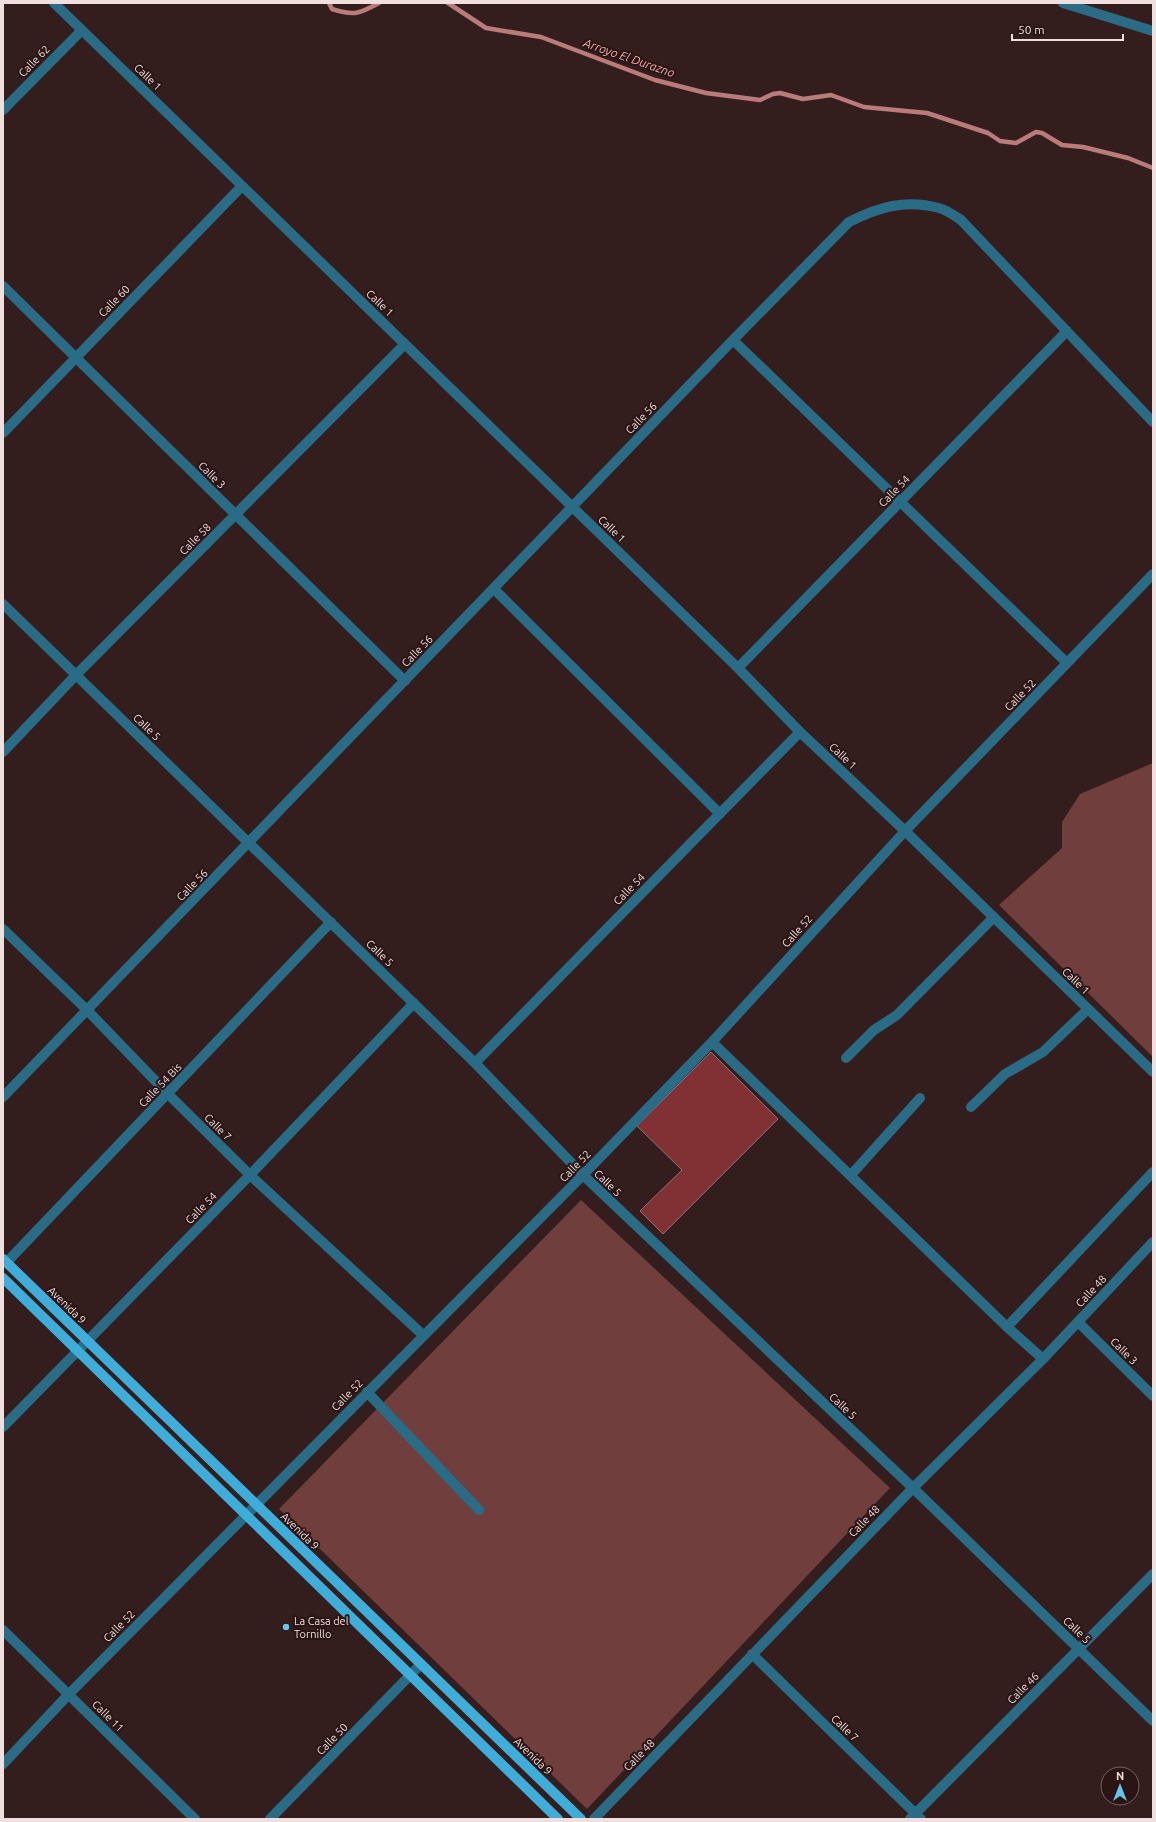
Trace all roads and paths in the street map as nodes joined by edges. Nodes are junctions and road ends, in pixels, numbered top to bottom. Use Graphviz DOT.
graph roads {
  1 [pos="54,3"];
  2 [pos="1063,3"];
  3 [pos="82,30"];
  4 [pos="1153,31"];
  5 [pos="3,110"];
  6 [pos="242,186"];
  7 [pos="3,286"];
  8 [pos="1067,331"];
  9 [pos="733,340"];
  10 [pos="405,344"];
  11 [pos="76,357"];
  12 [pos="1153,422"];
  13 [pos="3,433"];
  14 [pos="900,502"];
  15 [pos="572,507"];
  16 [pos="236,514"];
  17 [pos="1153,574"];
  18 [pos="494,589"];
  19 [pos="3,604"];
  20 [pos="1067,663"];
  21 [pos="738,668"];
  22 [pos="76,675"];
  23 [pos="405,681"];
  24 [pos="800,732"];
  25 [pos="3,752"];
  26 [pos="720,814"];
  27 [pos="905,831"];
  28 [pos="249,843"];
  29 [pos="994,917"];
  30 [pos="331,922"];
  31 [pos="3,929"];
  32 [pos="414,1003"];
  33 [pos="1088,1008"];
  34 [pos="87,1010"];
  35 [pos="712,1042"];
  36 [pos="846,1058"];
  37 [pos="475,1063"];
  38 [pos="1153,1072"];
  39 [pos="168,1094"];
  40 [pos="3,1097"];
  41 [pos="920,1098"];
  42 [pos="971,1108"];
  43 [pos="1153,1172"];
  44 [pos="250,1175"];
  45 [pos="582,1175"];
  46 [pos="851,1175"];
  47 [pos="1153,1242"];
  48 [pos="5,1261"];
  49 [pos="3,1278"];
  50 [pos="1078,1322"];
  51 [pos="1007,1327"];
  52 [pos="423,1335"];
  53 [pos="87,1341"];
  54 [pos="78,1351"];
  55 [pos="1043,1359"];
  56 [pos="367,1392"];
  57 [pos="1153,1396"];
  58 [pos="3,1427"];
  59 [pos="913,1488"];
  60 [pos="256,1504"];
  61 [pos="479,1510"];
  62 [pos="245,1515"];
  63 [pos="1153,1574"];
  64 [pos="3,1630"];
  65 [pos="1079,1649"];
  66 [pos="752,1654"];
  67 [pos="421,1664"];
  68 [pos="410,1675"];
  69 [pos="68,1694"];
  70 [pos="1153,1721"];
  71 [pos="3,1764"];
  72 [pos="915,1817"];
  73 [pos="195,1819"];
  74 [pos="270,1819"];
  75 [pos="558,1819"];
  76 [pos="580,1819"];
  77 [pos="594,1819"];
  1 -- 3 [label="street, Calle 1"];
  2 -- 4 [label="street"];
  3 -- 5 [label="street, Calle 62"];
  3 -- 6 [label="street, Calle 1"];
  6 -- 10 [label="street, Calle 1"];
  6 -- 11 [label="street, Calle 60"];
  7 -- 11 [label="street, Calle 3"];
  8 -- 9 [label="street, Calle 56"];
  8 -- 12 [label="street, Calle 56"];
  8 -- 14 [label="street, Calle 54"];
  9 -- 14 [label="street"];
  9 -- 15 [label="street, Calle 56"];
  10 -- 15 [label="street, Calle 1"];
  10 -- 16 [label="street, Calle 58"];
  11 -- 13 [label="street, Calle 60"];
  11 -- 16 [label="street, Calle 3"];
  14 -- 20 [label="street"];
  14 -- 21 [label="street, Calle 54"];
  15 -- 18 [label="street, Calle 56"];
  15 -- 21 [label="street, Calle 1"];
  16 -- 22 [label="street, Calle 58"];
  16 -- 23 [label="street, Calle 3"];
  17 -- 20 [label="street, Calle 52"];
  18 -- 23 [label="street, Calle 56"];
  18 -- 26 [label="street"];
  19 -- 22 [label="street, Calle 5"];
  20 -- 27 [label="street, Calle 52"];
  21 -- 24 [label="street, Calle 1"];
  22 -- 25 [label="street, Calle 58"];
  22 -- 28 [label="street, Calle 5"];
  23 -- 28 [label="street, Calle 56"];
  24 -- 26 [label="street, Calle 54"];
  24 -- 27 [label="street, Calle 1"];
  26 -- 37 [label="street, Calle 54"];
  27 -- 29 [label="street, Calle 1"];
  27 -- 35 [label="street, Calle 52"];
  28 -- 30 [label="street, Calle 5"];
  28 -- 34 [label="street, Calle 56"];
  29 -- 33 [label="street, Calle 1"];
  29 -- 36 [label="street"];
  30 -- 32 [label="street, Calle 5"];
  30 -- 39 [label="street, Calle 54 Bis"];
  31 -- 34 [label="street, Calle 7"];
  32 -- 37 [label="street, Calle 5"];
  32 -- 44 [label="street, Calle 54"];
  33 -- 38 [label="street, Calle 1"];
  33 -- 42 [label="street"];
  34 -- 39 [label="street, Calle 7"];
  34 -- 40 [label="street, Calle 56"];
  35 -- 45 [label="street, Calle 52"];
  35 -- 46 [label="street"];
  37 -- 45 [label="street, Calle 5"];
  39 -- 44 [label="street, Calle 7"];
  39 -- 48 [label="street, Calle 54 Bis"];
  41 -- 46 [label="street"];
  43 -- 51 [label="street"];
  44 -- 52 [label="street, Calle 7"];
  44 -- 53 [label="street, Calle 54"];
  45 -- 52 [label="street, Calle 52"];
  45 -- 59 [label="street, Calle 5"];
  46 -- 51 [label="street"];
  47 -- 50 [label="street, Calle 48"];
  48 -- 53 [label="main road, Avenida 9"];
  49 -- 54 [label="main road"];
  50 -- 55 [label="street, Calle 48"];
  50 -- 57 [label="street, Calle 3"];
  51 -- 55 [label="street"];
  52 -- 56 [label="street, Calle 52"];
  53 -- 54 [label="street, Calle 54"];
  53 -- 60 [label="main road, Avenida 9"];
  54 -- 58 [label="street, Calle 54"];
  54 -- 62 [label="main road"];
  55 -- 59 [label="street, Calle 48"];
  56 -- 60 [label="street, Calle 52"];
  56 -- 61 [label="street"];
  59 -- 65 [label="street, Calle 5"];
  59 -- 66 [label="street, Calle 48"];
  60 -- 62 [label="street, Calle 52"];
  60 -- 67 [label="main road, Avenida 9"];
  62 -- 68 [label="main road"];
  62 -- 69 [label="street, Calle 52"];
  63 -- 65 [label="street, Calle 46"];
  64 -- 69 [label="street, Calle 11"];
  65 -- 70 [label="street, Calle 5"];
  65 -- 72 [label="street, Calle 46"];
  66 -- 72 [label="street, Calle 7"];
  66 -- 77 [label="street, Calle 48"];
  67 -- 68 [label="street, Calle 50"];
  67 -- 76 [label="main road, Avenida 9"];
  68 -- 74 [label="street, Calle 50"];
  68 -- 75 [label="main road"];
  69 -- 71 [label="street, Calle 52"];
  69 -- 73 [label="street, Calle 11"];
}
